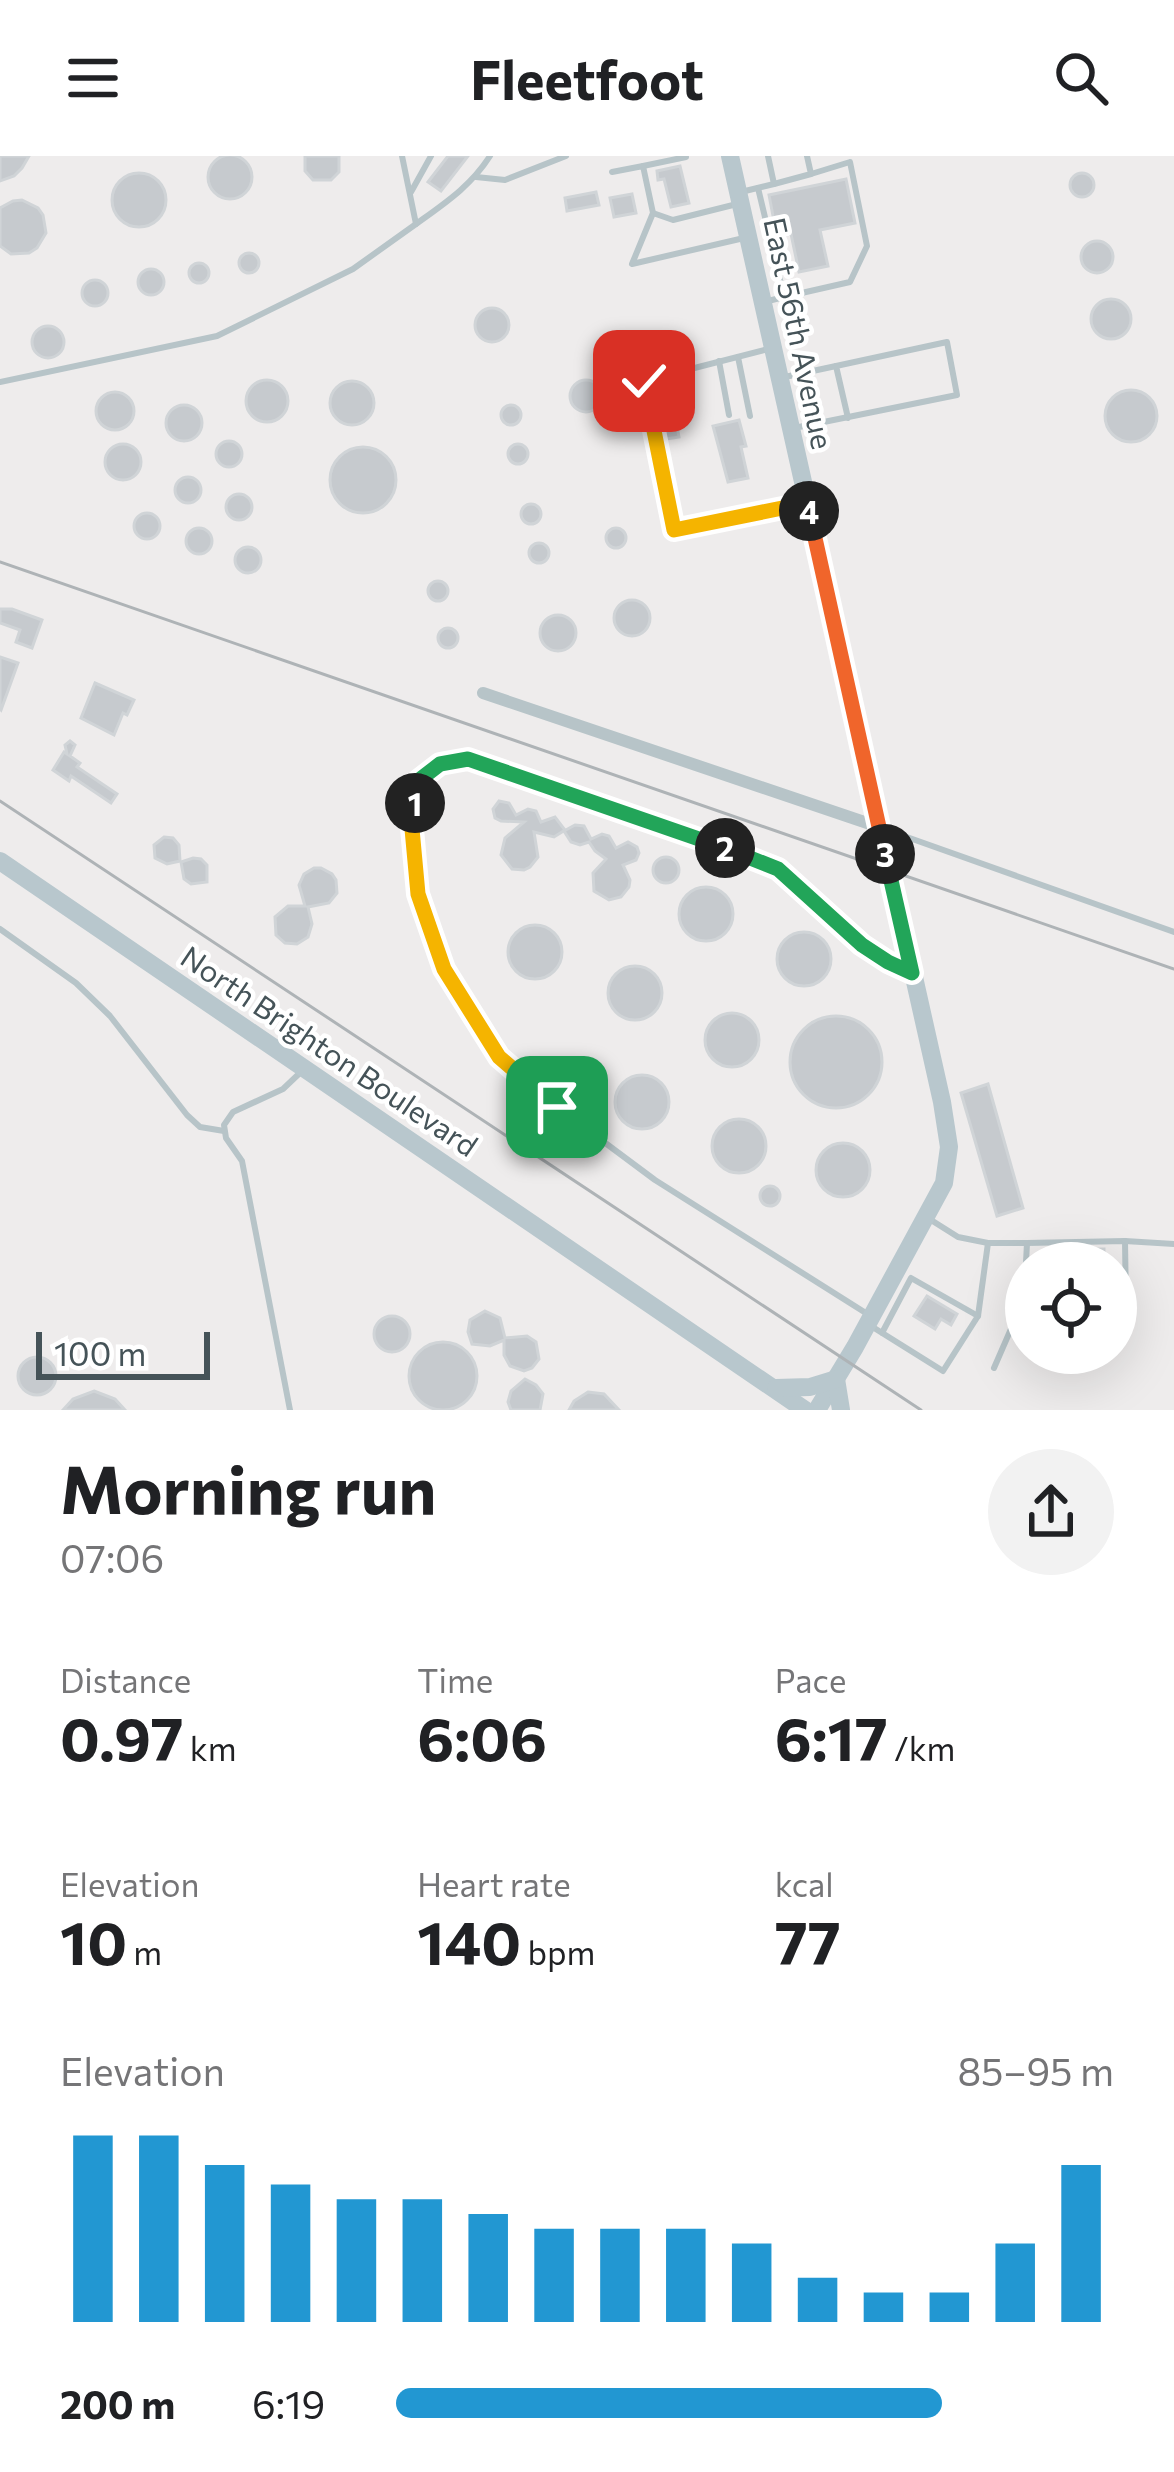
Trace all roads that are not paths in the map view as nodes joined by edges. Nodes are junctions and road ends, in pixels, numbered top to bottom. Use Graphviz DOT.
graph roads {
  1 [pos="402,156"];
  2 [pos="431,156"];
  3 [pos="490,156"];
  4 [pos="566,156"];
  5 [pos="730,156"];
  6 [pos="768,156"];
  7 [pos="807,156"];
  8 [pos="686,157"];
  9 [pos="643,166"];
  10 [pos="612,172"];
  11 [pos="811,174"];
  12 [pos="476,177"];
  13 [pos="774,184"];
  14 [pos="745,194"];
  15 [pos="409,195"];
  16 [pos="653,213"];
  17 [pos="416,224"];
  18 [pos="748,237"];
  19 [pos="784,297"];
  20 [pos="762,302"];
  21 [pos="772,348"];
  22 [pos="738,357"];
  23 [pos="719,362"];
  24 [pos="836,366"];
  25 [pos="779,378"];
  26 [pos="0,382"];
  27 [pos="729,415"];
  28 [pos="750,416"];
  29 [pos="848,418"];
  30 [pos="790,429"];
  31 [pos="807,503"];
  32 [pos="483,694"];
  33 [pos="878,826"];
  34 [pos="0,861"];
  35 [pos="0,928"];
  36 [pos="1174,932"];
  37 [pos="912,973"];
  38 [pos="304,1070"];
  39 [pos="225,1131"];
  40 [pos="926,1217"];
  41 [pos="1125,1241"];
  42 [pos="1076,1242"];
  43 [pos="988,1243"];
  44 [pos="1005,1243"];
  45 [pos="1174,1244"];
  46 [pos="978,1316"];
  47 [pos="874,1325"];
  48 [pos="1005,1344"];
  49 [pos="994,1368"];
  50 [pos="836,1378"];
  51 [pos="772,1388"];
  52 [pos="290,1410"];
  53 [pos="805,1410"];
  54 [pos="817,1410"];
  55 [pos="841,1410"];
  1 -- 15 [label="lane"];
  2 -- 15 [label="lane"];
  3 -- 12 [label="lane"];
  4 -- 12 [label="lane"];
  5 -- 14 [label="main road, East 56th Avenue"];
  6 -- 13 [label="lane"];
  7 -- 11 [label="lane"];
  8 -- 9 [label="lane"];
  9 -- 10 [label="lane"];
  9 -- 16 [label="lane"];
  11 -- 13 [label="lane"];
  11 -- 19 [label="lane"];
  12 -- 17 [label="lane"];
  13 -- 14 [label="lane"];
  14 -- 16 [label="lane"];
  14 -- 18 [label="main road, East 56th Avenue"];
  14 -- 19 [label="lane"];
  15 -- 17 [label="lane"];
  16 -- 18 [label="lane"];
  17 -- 26 [label="lane"];
  18 -- 20 [label="main road, East 56th Avenue"];
  19 -- 20 [label="lane"];
  20 -- 21 [label="main road, East 56th Avenue"];
  21 -- 22 [label="lane"];
  21 -- 25 [label="main road, East 56th Avenue"];
  22 -- 23 [label="lane"];
  22 -- 28 [label="lane"];
  23 -- 27 [label="lane"];
  23 -- 31 [label="lane"];
  24 -- 25 [label="lane"];
  24 -- 29 [label="lane"];
  24 -- 29 [label="lane"];
  25 -- 30 [label="main road, East 56th Avenue"];
  29 -- 30 [label="lane"];
  30 -- 31 [label="main road, East 56th Avenue"];
  31 -- 33 [label="main road, East 56th Avenue"];
  32 -- 33 [label="street"];
  33 -- 36 [label="lane"];
  33 -- 37 [label="main road, East 56th Avenue"];
  34 -- 38 [label="main road, North Brighton Boulevard"];
  35 -- 39 [label="lane"];
  37 -- 40 [label="main road, East 56th Avenue"];
  37 -- 47 [label="lane"];
  38 -- 39 [label="lane"];
  38 -- 51 [label="main road, North Brighton Boulevard"];
  39 -- 52 [label="lane"];
  40 -- 43 [label="lane"];
  40 -- 47 [label="main road, East 56th Avenue"];
  41 -- 42 [label="lane"];
  41 -- 45 [label="lane"];
  43 -- 44 [label="lane"];
  43 -- 46 [label="lane"];
  46 -- 47 [label="lane"];
  46 -- 47 [label="lane"];
  47 -- 50 [label="main road, East 56th Avenue"];
  48 -- 49 [label="lane"];
  50 -- 51 [label="main road"];
  50 -- 54 [label="main road, East 56th Avenue"];
  50 -- 55 [label="main road"];
  51 -- 53 [label="main road, North Brighton Boulevard"];
}
